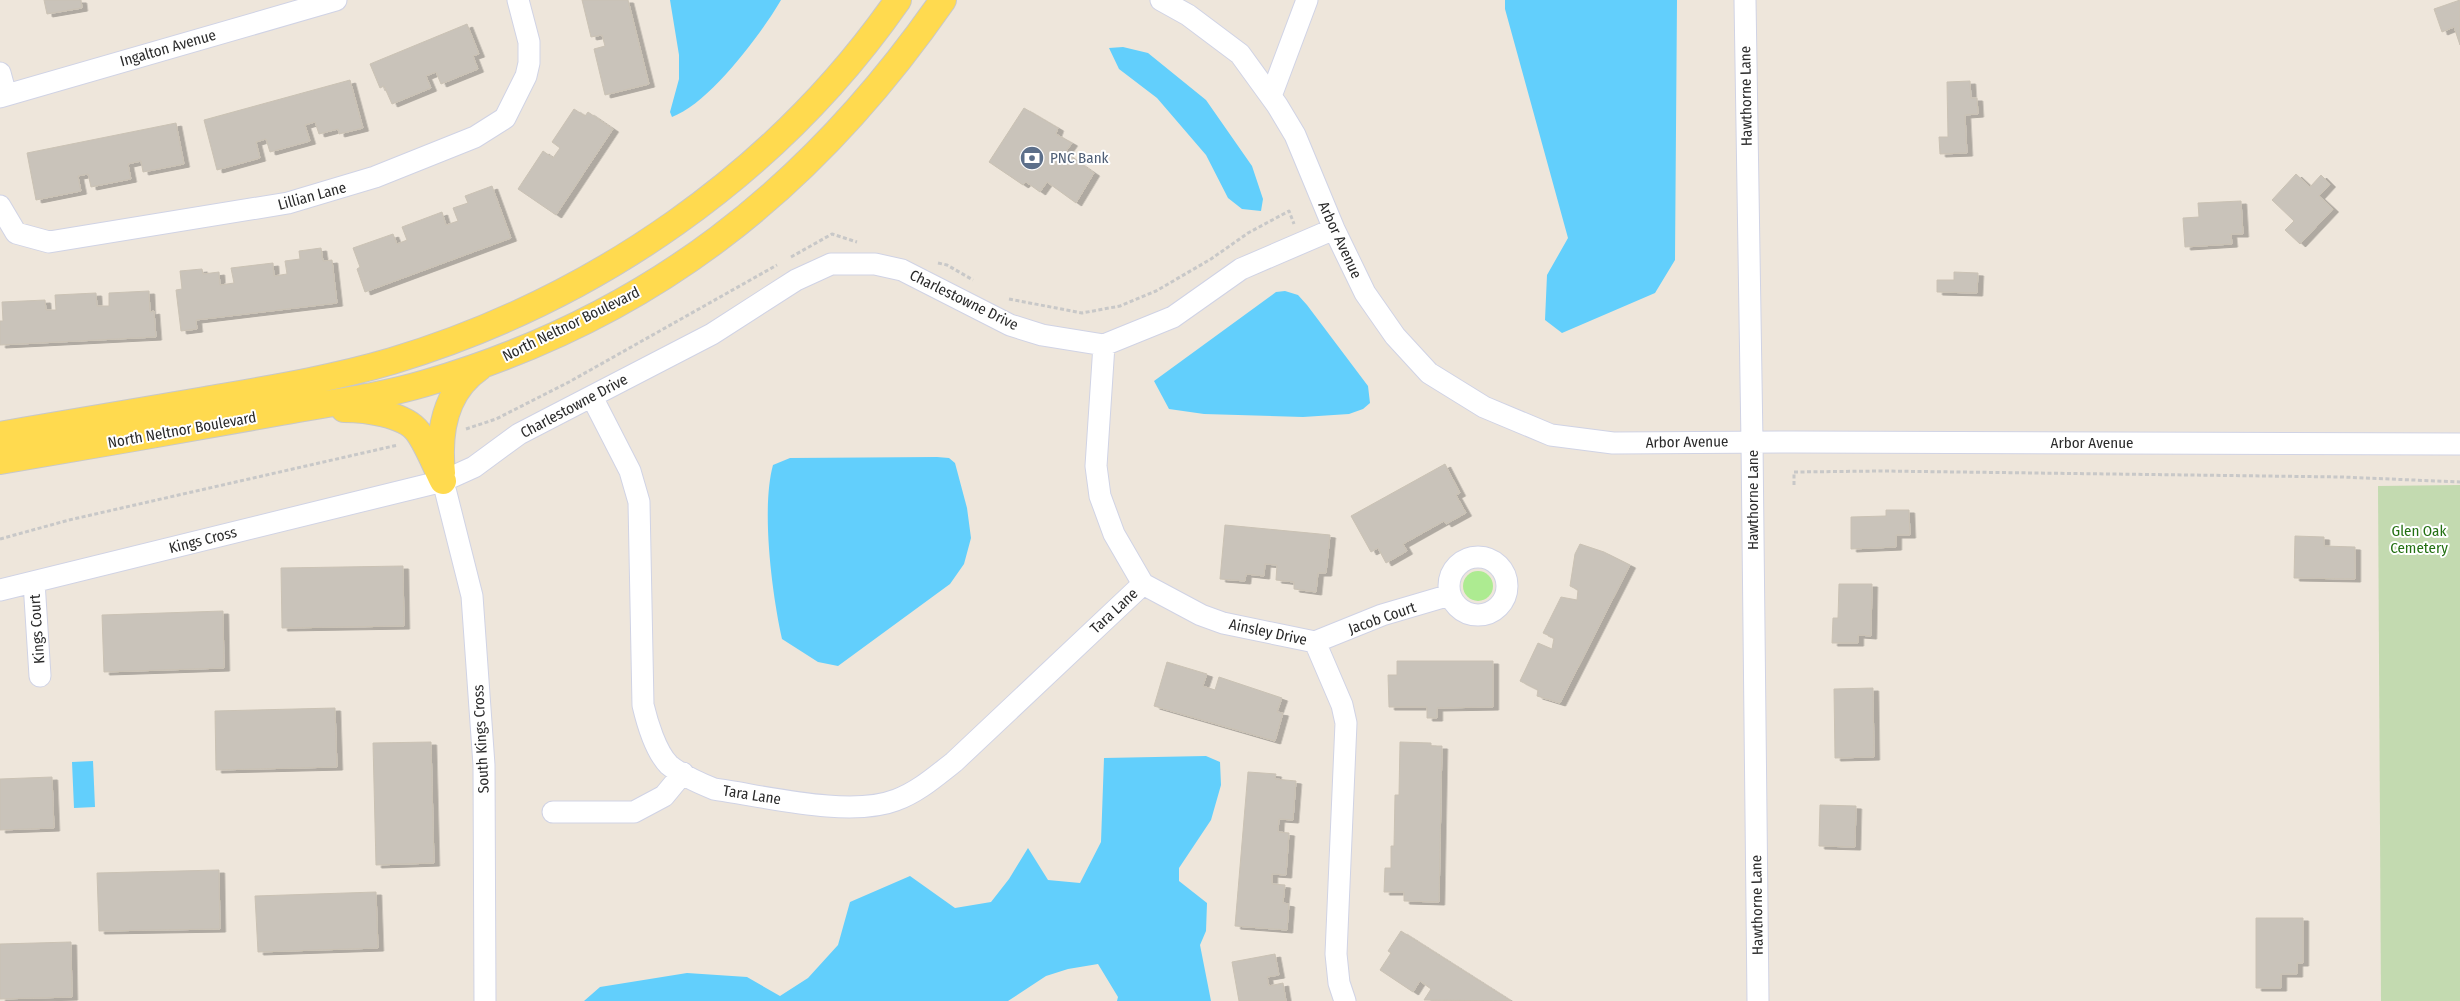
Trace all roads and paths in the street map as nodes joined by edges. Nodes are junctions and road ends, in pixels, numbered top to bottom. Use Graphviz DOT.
graph roads {
  1 [pos="336,0"];
  2 [pos="518,0"];
  3 [pos="898,0"];
  4 [pos="943,0"];
  5 [pos="1163,0"];
  6 [pos="1307,0"];
  7 [pos="1745,0"];
  8 [pos="0,72"];
  9 [pos="3,96"];
  10 [pos="1271,96"];
  11 [pos="0,206"];
  12 [pos="1334,229"];
  13 [pos="1104,345"];
  14 [pos="485,365"];
  15 [pos="592,397"];
  16 [pos="306,408"];
  17 [pos="0,435"];
  18 [pos="1752,442"];
  19 [pos="2460,444"];
  20 [pos="0,461"];
  21 [pos="443,481"];
  22 [pos="2460,482"];
  23 [pos="1794,485"];
  24 [pos="406,489"];
  25 [pos="34,582"];
  26 [pos="1143,584"];
  27 [pos="0,590"];
  28 [pos="1450,594"];
  29 [pos="1316,642"];
  30 [pos="40,676"];
  31 [pos="683,773"];
  32 [pos="553,812"];
  33 [pos="485,1001"];
  34 [pos="1345,1001"];
  35 [pos="1758,1001"];
  1 -- 9 [label="street, Ingalton Avenue"];
  2 -- 11 [label="street, Lillian Lane"];
  3 -- 17 [label="main road, North Neltnor Boulevard"];
  4 -- 14 [label="main road, North Neltnor Boulevard"];
  5 -- 10 [label="street, Arbor Avenue"];
  6 -- 10 [label="street"];
  7 -- 18 [label="street, Hawthorne Lane"];
  8 -- 9 [label="street"];
  10 -- 12 [label="street, Arbor Avenue"];
  12 -- 13 [label="street"];
  12 -- 18 [label="street, Arbor Avenue"];
  13 -- 15 [label="street, Charlestowne Drive"];
  13 -- 26 [label="street"];
  14 -- 16 [label="main road, North Neltnor Boulevard"];
  14 -- 21 [label="main road"];
  15 -- 21 [label="street, Charlestowne Drive"];
  15 -- 31 [label="street, Tara Lane"];
  16 -- 20 [label="main road, North Neltnor Boulevard"];
  16 -- 21 [label="main road"];
  18 -- 19 [label="street, Arbor Avenue"];
  18 -- 35 [label="street, Hawthorne Lane"];
  21 -- 24 [label="street, Charlestowne Drive"];
  21 -- 33 [label="street, South Kings Cross"];
  22 -- 23 [label="path"];
  24 -- 25 [label="street, Kings Cross"];
  25 -- 27 [label="street, Kings Cross"];
  25 -- 30 [label="street, Kings Court"];
  26 -- 29 [label="street, Ainsley Drive"];
  26 -- 31 [label="street, Tara Lane"];
  28 -- 29 [label="street, Jacob Court"];
  29 -- 34 [label="street, Ainsley Drive"];
  31 -- 32 [label="street"];
}
